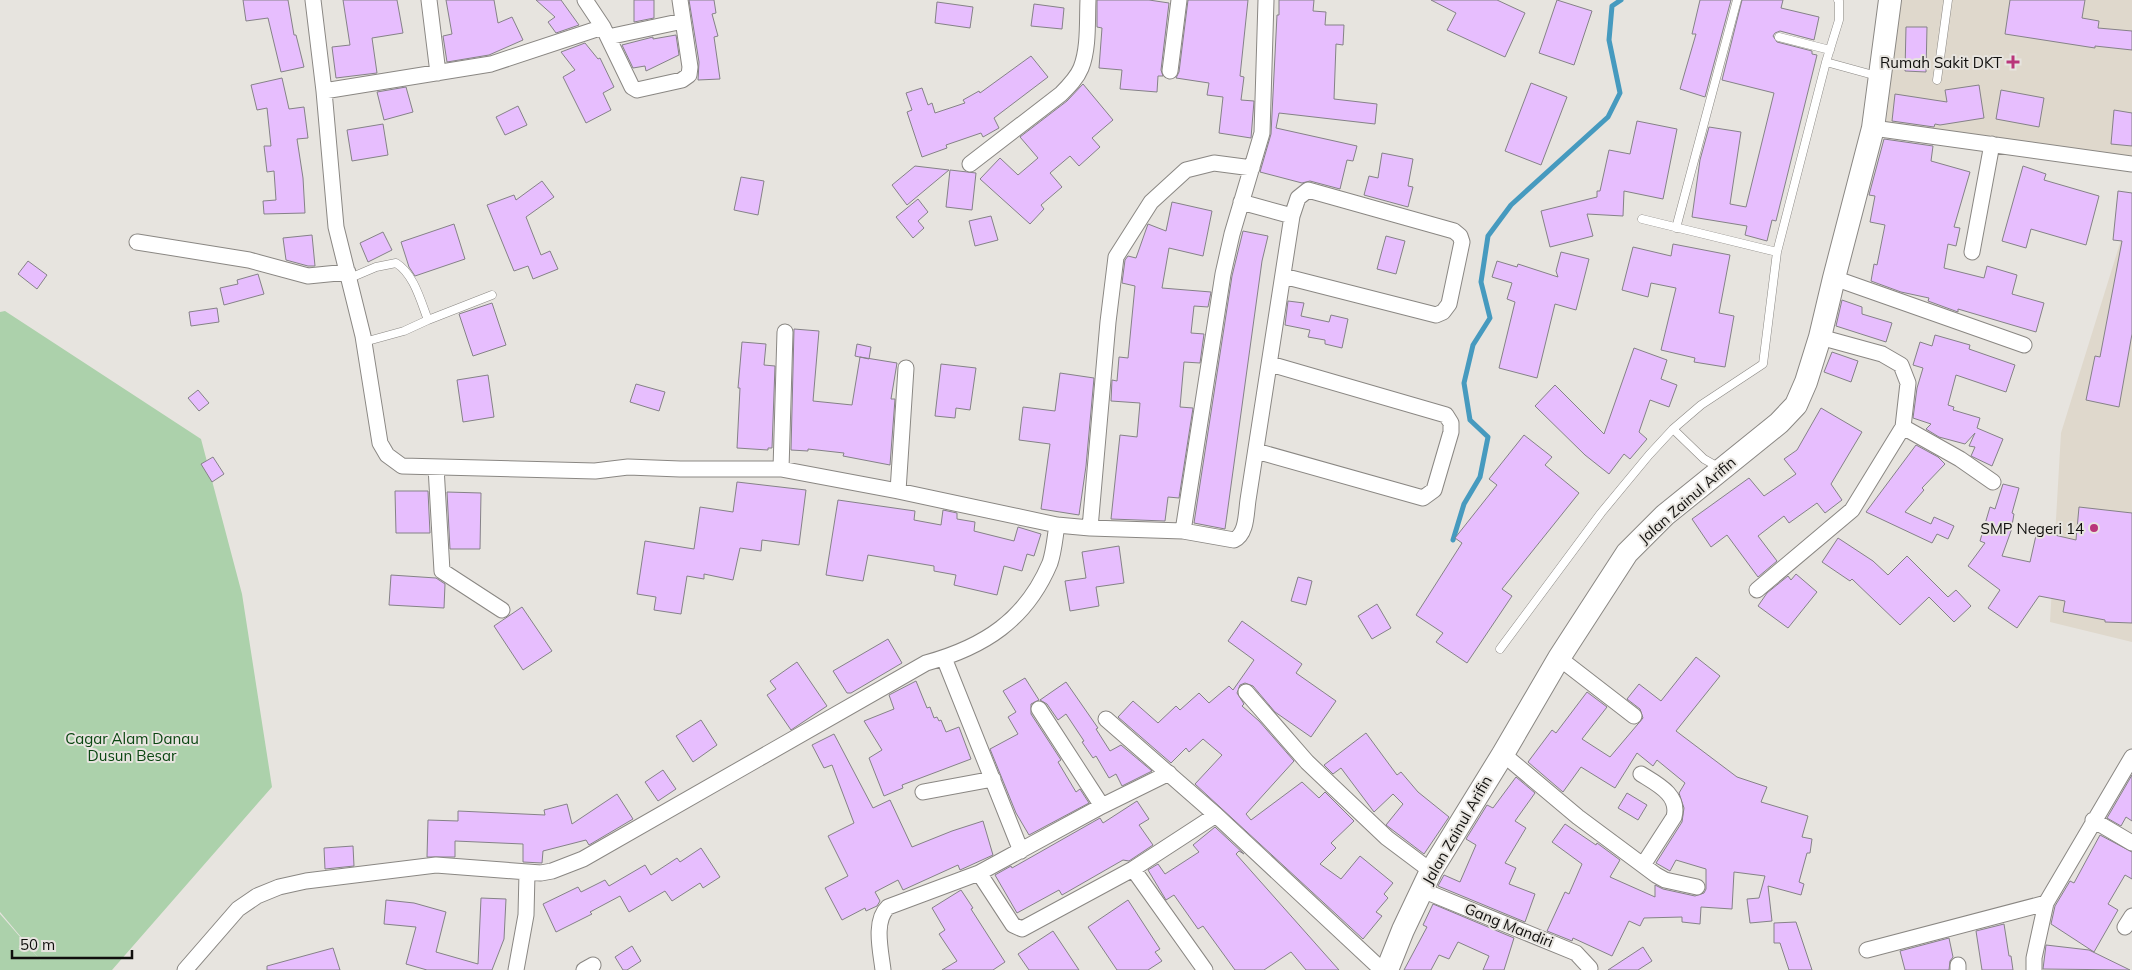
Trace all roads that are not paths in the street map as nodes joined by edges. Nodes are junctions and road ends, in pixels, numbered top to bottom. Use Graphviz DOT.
graph roads {
  1 [pos="313,0"];
  2 [pos="428,0"];
  3 [pos="585,0"];
  4 [pos="680,0"];
  5 [pos="1088,0"];
  6 [pos="1179,0"];
  7 [pos="1266,0"];
  8 [pos="1737,0"];
  9 [pos="1838,0"];
  10 [pos="1890,0"];
  11 [pos="1948,0"];
  12 [pos="683,21"];
  13 [pos="606,32"];
  14 [pos="1779,37"];
  15 [pos="1830,50"];
  16 [pos="1826,62"];
  17 [pos="1170,71"];
  18 [pos="438,73"];
  19 [pos="1879,77"];
  20 [pos="1937,80"];
  21 [pos="324,91"];
  22 [pos="1873,128"];
  23 [pos="1992,144"];
  24 [pos="970,164"];
  25 [pos="2132,164"];
  26 [pos="1252,168"];
  27 [pos="1242,202"];
  28 [pos="1292,216"];
  29 [pos="1642,219"];
  30 [pos="1676,228"];
  31 [pos="137,242"];
  32 [pos="1777,252"];
  33 [pos="1972,252"];
  34 [pos="349,275"];
  35 [pos="1283,276"];
  36 [pos="1834,278"];
  37 [pos="492,295"];
  38 [pos="428,320"];
  39 [pos="785,332"];
  40 [pos="1820,337"];
  41 [pos="364,342"];
  42 [pos="2024,345"];
  43 [pos="1270,364"];
  44 [pos="906,368"];
  45 [pos="1903,427"];
  46 [pos="1673,429"];
  47 [pos="1256,451"];
  48 [pos="436,467"];
  49 [pos="781,469"];
  50 [pos="1722,469"];
  51 [pos="1993,482"];
  52 [pos="898,490"];
  53 [pos="1057,525"];
  54 [pos="1090,528"];
  55 [pos="1183,531"];
  56 [pos="1758,590"];
  57 [pos="502,610"];
  58 [pos="1500,648"];
  59 [pos="944,658"];
  60 [pos="1559,658"];
  61 [pos="1246,692"];
  62 [pos="1039,709"];
  63 [pos="1634,716"];
  64 [pos="1106,718"];
  65 [pos="1503,754"];
  66 [pos="2132,757"];
  67 [pos="1169,773"];
  68 [pos="1641,774"];
  69 [pos="993,779"];
  70 [pos="923,792"];
  71 [pos="1102,806"];
  72 [pos="1216,816"];
  73 [pos="2093,820"];
  74 [pos="2132,844"];
  75 [pos="1021,850"];
  76 [pos="1643,865"];
  77 [pos="1133,869"];
  78 [pos="527,872"];
  79 [pos="979,873"];
  80 [pos="1427,881"];
  81 [pos="1697,887"];
  82 [pos="2046,903"];
  83 [pos="1867,950"];
  84 [pos="1590,968"];
  85 [pos="185,970"];
  86 [pos="516,970"];
  87 [pos="883,970"];
  88 [pos="1205,970"];
  89 [pos="1382,970"];
  90 [pos="1387,970"];
  91 [pos="2034,970"];
  1 -- 21 [label="street"];
  2 -- 18 [label="street"];
  3 -- 13 [label="street"];
  4 -- 12 [label="street"];
  5 -- 24 [label="street"];
  6 -- 17 [label="street"];
  7 -- 26 [label="street"];
  8 -- 30 [label="lane"];
  9 -- 15 [label="lane"];
  10 -- 19 [label="street, Jalan Zainul Arifin"];
  11 -- 20 [label="lane"];
  12 -- 13 [label="street"];
  12 -- 13 [label="street"];
  13 -- 18 [label="street"];
  14 -- 15 [label="lane"];
  15 -- 16 [label="lane"];
  16 -- 19 [label="lane"];
  16 -- 32 [label="lane"];
  18 -- 21 [label="street"];
  19 -- 22 [label="street, Jalan Zainul Arifin"];
  21 -- 34 [label="street"];
  22 -- 23 [label="street"];
  22 -- 36 [label="street, Jalan Zainul Arifin"];
  23 -- 25 [label="street"];
  23 -- 33 [label="street"];
  26 -- 27 [label="street"];
  26 -- 54 [label="street"];
  27 -- 28 [label="street"];
  27 -- 55 [label="street"];
  28 -- 35 [label="street"];
  28 -- 35 [label="street"];
  29 -- 30 [label="lane"];
  30 -- 32 [label="lane"];
  31 -- 34 [label="street"];
  32 -- 46 [label="lane"];
  34 -- 38 [label="lane"];
  34 -- 41 [label="street"];
  35 -- 43 [label="street"];
  36 -- 40 [label="street, Jalan Zainul Arifin"];
  36 -- 42 [label="street"];
  37 -- 38 [label="lane"];
  38 -- 41 [label="lane"];
  39 -- 49 [label="street"];
  40 -- 45 [label="street"];
  40 -- 50 [label="street, Jalan Zainul Arifin"];
  41 -- 48 [label="street"];
  43 -- 47 [label="street"];
  43 -- 47 [label="street"];
  44 -- 52 [label="street"];
  45 -- 51 [label="street"];
  45 -- 56 [label="street"];
  46 -- 50 [label="lane"];
  46 -- 58 [label="lane"];
  47 -- 55 [label="street"];
  48 -- 49 [label="street"];
  48 -- 57 [label="street"];
  49 -- 52 [label="street"];
  50 -- 60 [label="street, Jalan Zainul Arifin"];
  52 -- 53 [label="street"];
  53 -- 54 [label="street"];
  53 -- 59 [label="street"];
  54 -- 55 [label="street"];
  59 -- 69 [label="street"];
  59 -- 78 [label="street"];
  60 -- 63 [label="street"];
  60 -- 65 [label="street, Jalan Zainul Arifin"];
  61 -- 80 [label="street, Gang Mandiri"];
  62 -- 71 [label="street"];
  64 -- 67 [label="street"];
  65 -- 76 [label="street"];
  65 -- 80 [label="street, Jalan Zainul Arifin"];
  66 -- 73 [label="street"];
  67 -- 71 [label="street"];
  67 -- 72 [label="street"];
  68 -- 76 [label="street"];
  69 -- 70 [label="street"];
  69 -- 75 [label="street"];
  71 -- 75 [label="street"];
  72 -- 77 [label="street"];
  72 -- 89 [label="street"];
  73 -- 74 [label="street"];
  73 -- 82 [label="street"];
  75 -- 79 [label="street"];
  76 -- 81 [label="street"];
  77 -- 79 [label="street"];
  77 -- 88 [label="street"];
  78 -- 85 [label="street"];
  78 -- 86 [label="street"];
  79 -- 87 [label="street"];
  80 -- 84 [label="street, Gang Mandiri"];
  80 -- 90 [label="street, Jalan Zainul Arifin"];
  82 -- 83 [label="street"];
  82 -- 91 [label="street"];
}
